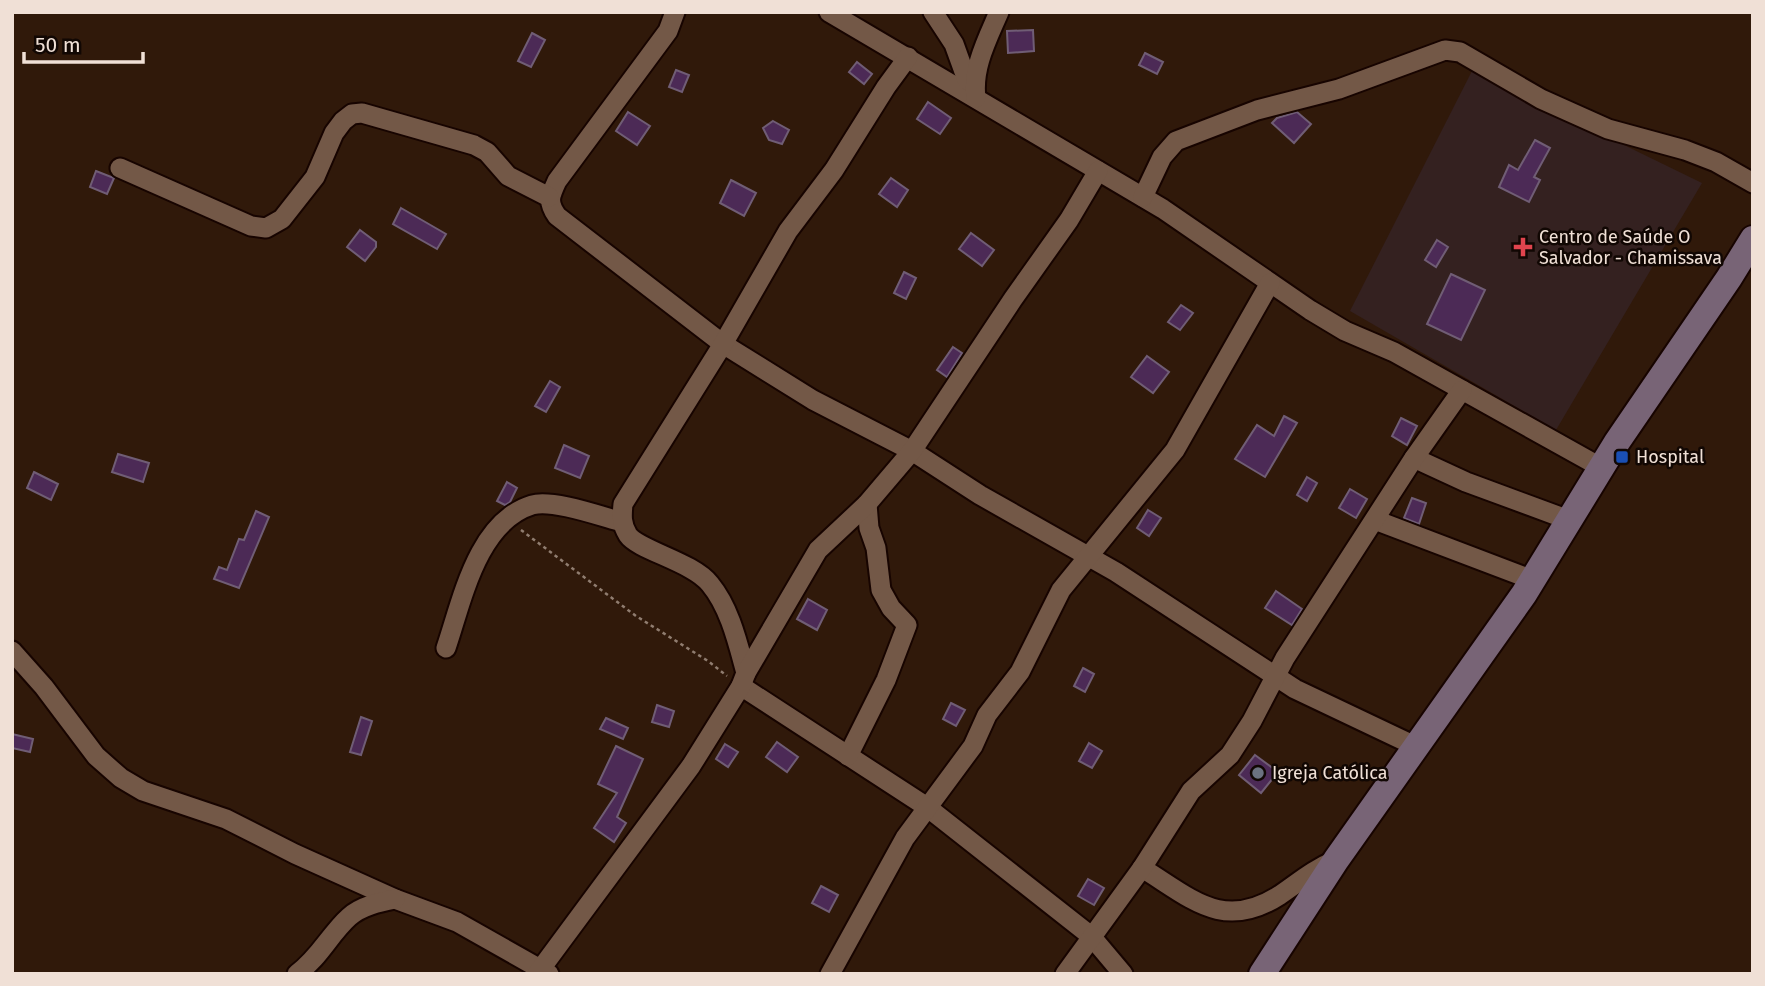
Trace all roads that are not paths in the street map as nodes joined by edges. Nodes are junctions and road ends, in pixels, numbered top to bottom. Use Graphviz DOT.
graph roads {
  1 [pos="675,12"];
  2 [pos="829,12"];
  3 [pos="933,12"];
  4 [pos="999,12"];
  5 [pos="908,57"];
  6 [pos="975,91"];
  7 [pos="120,168"];
  8 [pos="1098,171"];
  9 [pos="1753,183"];
  10 [pos="549,197"];
  11 [pos="1143,197"];
  12 [pos="1753,239"];
  13 [pos="1270,283"];
  14 [pos="723,344"];
  15 [pos="1462,390"];
  16 [pos="912,451"];
  17 [pos="1414,458"];
  18 [pos="1602,468"];
  19 [pos="867,504"];
  20 [pos="1376,520"];
  21 [pos="1569,520"];
  22 [pos="622,522"];
  23 [pos="1087,557"];
  24 [pos="1533,580"];
  25 [pos="446,648"];
  26 [pos="12,651"];
  27 [pos="1276,677"];
  28 [pos="744,680"];
  29 [pos="1415,746"];
  30 [pos="848,756"];
  31 [pos="927,807"];
  32 [pos="1336,860"];
  33 [pos="1142,867"];
  34 [pos="395,899"];
  35 [pos="1091,936"];
  36 [pos="542,972"];
  37 [pos="297,974"];
  38 [pos="830,974"];
  39 [pos="1065,974"];
  40 [pos="1123,974"];
  41 [pos="1262,974"];
  1 -- 10 [label="street"];
  2 -- 5 [label="street"];
  3 -- 6 [label="street"];
  4 -- 6 [label="street"];
  5 -- 6 [label="street"];
  5 -- 14 [label="street"];
  6 -- 8 [label="street"];
  7 -- 10 [label="street"];
  8 -- 11 [label="street"];
  8 -- 16 [label="street"];
  9 -- 11 [label="street"];
  10 -- 14 [label="street"];
  11 -- 13 [label="street"];
  12 -- 18 [label="street"];
  13 -- 15 [label="street"];
  13 -- 23 [label="street"];
  14 -- 16 [label="street"];
  14 -- 22 [label="street"];
  15 -- 17 [label="street"];
  15 -- 18 [label="street"];
  16 -- 19 [label="street"];
  16 -- 23 [label="street"];
  17 -- 20 [label="street"];
  17 -- 21 [label="street"];
  18 -- 21 [label="street"];
  19 -- 28 [label="street"];
  19 -- 30 [label="street"];
  20 -- 24 [label="street"];
  20 -- 27 [label="street"];
  21 -- 24 [label="street"];
  22 -- 25 [label="street"];
  22 -- 28 [label="street"];
  23 -- 27 [label="street"];
  23 -- 31 [label="street"];
  24 -- 29 [label="street"];
  26 -- 34 [label="street"];
  27 -- 29 [label="street"];
  27 -- 33 [label="street"];
  28 -- 30 [label="street"];
  28 -- 36 [label="street"];
  29 -- 32 [label="street"];
  30 -- 31 [label="street"];
  31 -- 35 [label="street"];
  31 -- 38 [label="street"];
  32 -- 33 [label="street"];
  32 -- 41 [label="street"];
  33 -- 35 [label="street"];
  34 -- 36 [label="street"];
  34 -- 37 [label="street"];
  35 -- 39 [label="street"];
  35 -- 40 [label="street"];
}
